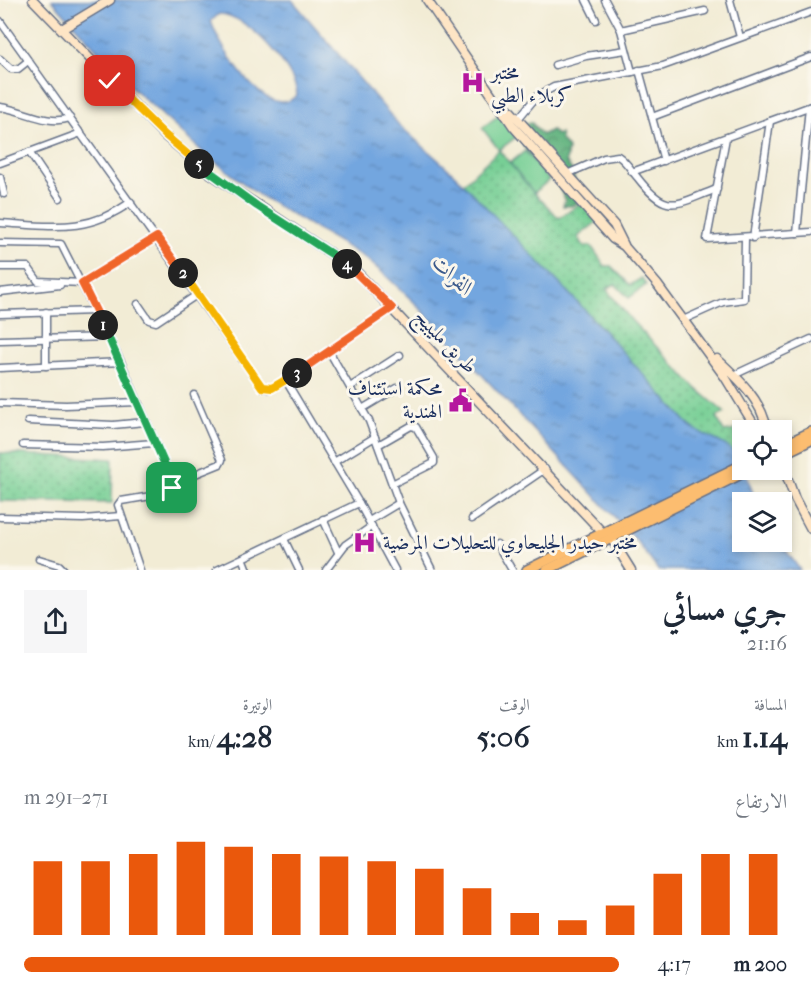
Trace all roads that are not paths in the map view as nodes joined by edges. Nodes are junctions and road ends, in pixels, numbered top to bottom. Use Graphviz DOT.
graph roads {
  1 [pos="33,0"];
  2 [pos="110,0"];
  3 [pos="427,0"];
  4 [pos="586,0"];
  5 [pos="607,0"];
  6 [pos="730,0"];
  7 [pos="705,11"];
  8 [pos="811,12"];
  9 [pos="596,20"];
  10 [pos="0,21"];
  11 [pos="66,26"];
  12 [pos="621,30"];
  13 [pos="740,37"];
  14 [pos="626,50"];
  15 [pos="811,57"];
  16 [pos="0,59"];
  17 [pos="28,61"];
  18 [pos="555,65"];
  19 [pos="639,70"];
  20 [pos="632,72"];
  21 [pos="488,87"];
  22 [pos="810,106"];
  23 [pos="0,107"];
  24 [pos="652,117"];
  25 [pos="70,118"];
  26 [pos="518,119"];
  27 [pos="770,121"];
  28 [pos="81,133"];
  29 [pos="726,138"];
  30 [pos="29,152"];
  31 [pos="664,161"];
  32 [pos="0,163"];
  33 [pos="632,172"];
  34 [pos="567,174"];
  35 [pos="0,177"];
  36 [pos="717,189"];
  37 [pos="4,194"];
  38 [pos="60,198"];
  39 [pos="131,202"];
  40 [pos="0,223"];
  41 [pos="811,232"];
  42 [pos="797,233"];
  43 [pos="157,237"];
  44 [pos="753,237"];
  45 [pos="745,238"];
  46 [pos="0,243"];
  47 [pos="624,246"];
  48 [pos="0,267"];
  49 [pos="64,283"];
  50 [pos="82,283"];
  51 [pos="0,292"];
  52 [pos="198,294"];
  53 [pos="138,304"];
  54 [pos="392,308"];
  55 [pos="96,311"];
  56 [pos="46,312"];
  57 [pos="0,314"];
  58 [pos="683,320"];
  59 [pos="109,337"];
  60 [pos="46,338"];
  61 [pos="811,339"];
  62 [pos="0,340"];
  63 [pos="698,340"];
  64 [pos="329,351"];
  65 [pos="400,355"];
  66 [pos="122,362"];
  67 [pos="46,366"];
  68 [pos="0,368"];
  69 [pos="736,374"];
  70 [pos="286,381"];
  71 [pos="350,387"];
  72 [pos="397,388"];
  73 [pos="194,395"];
  74 [pos="137,402"];
  75 [pos="0,404"];
  76 [pos="362,410"];
  77 [pos="751,420"];
  78 [pos="763,420"];
  79 [pos="28,422"];
  80 [pos="145,422"];
  81 [pos="811,432"];
  82 [pos="375,437"];
  83 [pos="811,440"];
  84 [pos="792,441"];
  85 [pos="154,443"];
  86 [pos="23,445"];
  87 [pos="378,445"];
  88 [pos="792,449"];
  89 [pos="334,462"];
  90 [pos="545,469"];
  91 [pos="732,470"];
  92 [pos="732,478"];
  93 [pos="789,480"];
  94 [pos="173,483"];
  95 [pos="392,484"];
  96 [pos="359,503"];
  97 [pos="399,503"];
  98 [pos="800,508"];
  99 [pos="811,510"];
  100 [pos="121,516"];
  101 [pos="0,517"];
  102 [pos="323,519"];
  103 [pos="472,519"];
  104 [pos="370,523"];
  105 [pos="621,529"];
  106 [pos="811,529"];
  107 [pos="607,536"];
  108 [pos="284,539"];
  109 [pos="497,544"];
  110 [pos="338,552"];
  111 [pos="39,559"];
  112 [pos="243,560"];
  113 [pos="64,570"];
  114 [pos="140,570"];
  115 [pos="217,570"];
  116 [pos="247,570"];
  117 [pos="299,570"];
  118 [pos="326,570"];
  119 [pos="395,570"];
  120 [pos="432,570"];
  121 [pos="512,570"];
  122 [pos="527,570"];
  123 [pos="547,570"];
  124 [pos="631,570"];
  1 -- 11 [label="street, طريق مليبيج"];
  2 -- 11 [label="street"];
  3 -- 21 [label="street"];
  4 -- 9 [label="street"];
  5 -- 12 [label="street"];
  6 -- 13 [label="street"];
  7 -- 12 [label="street"];
  8 -- 13 [label="street"];
  10 -- 17 [label="street"];
  11 -- 54 [label="street, طريق مليبيج"];
  12 -- 14 [label="street"];
  13 -- 19 [label="street"];
  14 -- 18 [label="street"];
  14 -- 20 [label="street"];
  15 -- 24 [label="street"];
  16 -- 17 [label="street"];
  17 -- 25 [label="street"];
  19 -- 20 [label="street"];
  19 -- 24 [label="street"];
  20 -- 26 [label="street"];
  21 -- 26 [label="street"];
  21 -- 47 [label="street"];
  22 -- 27 [label="street"];
  22 -- 42 [label="street"];
  23 -- 25 [label="street"];
  24 -- 31 [label="street"];
  25 -- 28 [label="street"];
  26 -- 34 [label="street"];
  27 -- 29 [label="street"];
  27 -- 44 [label="street"];
  28 -- 30 [label="street"];
  28 -- 39 [label="street"];
  29 -- 31 [label="street"];
  29 -- 36 [label="street"];
  30 -- 32 [label="street"];
  30 -- 38 [label="street"];
  31 -- 33 [label="street"];
  33 -- 34 [label="street"];
  33 -- 36 [label="street"];
  34 -- 47 [label="street"];
  35 -- 37 [label="street"];
  36 -- 45 [label="street"];
  39 -- 40 [label="street"];
  39 -- 43 [label="street"];
  41 -- 42 [label="street"];
  42 -- 44 [label="street"];
  43 -- 50 [label="street"];
  43 -- 52 [label="street"];
  44 -- 45 [label="street"];
  45 -- 58 [label="street"];
  46 -- 50 [label="street"];
  47 -- 58 [label="street"];
  48 -- 49 [label="street"];
  49 -- 50 [label="street"];
  49 -- 51 [label="street"];
  50 -- 55 [label="street"];
  52 -- 53 [label="street"];
  52 -- 70 [label="street"];
  54 -- 64 [label="street"];
  54 -- 90 [label="street, طريق مليبيج"];
  55 -- 56 [label="street"];
  55 -- 59 [label="street"];
  56 -- 57 [label="street"];
  56 -- 60 [label="street"];
  58 -- 63 [label="street"];
  59 -- 60 [label="street"];
  59 -- 66 [label="street"];
  60 -- 62 [label="street"];
  60 -- 67 [label="street"];
  61 -- 69 [label="street"];
  63 -- 69 [label="street"];
  63 -- 77 [label="street"];
  64 -- 70 [label="street"];
  64 -- 71 [label="street"];
  65 -- 71 [label="street"];
  66 -- 67 [label="street"];
  66 -- 74 [label="street"];
  67 -- 68 [label="street"];
  69 -- 78 [label="street"];
  70 -- 89 [label="street"];
  71 -- 76 [label="street"];
  72 -- 76 [label="street"];
  73 -- 94 [label="street"];
  74 -- 75 [label="street"];
  74 -- 80 [label="street"];
  76 -- 82 [label="street"];
  79 -- 80 [label="street"];
  80 -- 85 [label="street"];
  81 -- 84 [label="main road"];
  82 -- 87 [label="street"];
  82 -- 89 [label="street"];
  83 -- 88 [label="main road"];
  85 -- 86 [label="street"];
  85 -- 94 [label="street"];
  87 -- 95 [label="street"];
  87 -- 95 [label="street"];
  89 -- 96 [label="street"];
  90 -- 103 [label="street"];
  90 -- 107 [label="street, طريق مليبيج"];
  91 -- 105 [label="main road"];
  92 -- 105 [label="main road"];
  93 -- 98 [label="street"];
  94 -- 100 [label="street"];
  95 -- 97 [label="street"];
  96 -- 102 [label="street"];
  96 -- 104 [label="street"];
  97 -- 104 [label="street"];
  97 -- 120 [label="street"];
  98 -- 99 [label="street"];
  98 -- 106 [label="street"];
  100 -- 101 [label="street"];
  100 -- 114 [label="street"];
  102 -- 108 [label="street"];
  102 -- 110 [label="street"];
  104 -- 110 [label="street"];
  104 -- 119 [label="street"];
  105 -- 107 [label="main road"];
  107 -- 122 [label="main road"];
  107 -- 123 [label="main road"];
  107 -- 124 [label="street, طريق مليبيج"];
  108 -- 112 [label="street"];
  108 -- 117 [label="street"];
  109 -- 121 [label="street"];
  110 -- 118 [label="street"];
  111 -- 113 [label="street"];
  112 -- 115 [label="street"];
  112 -- 116 [label="street"];
}
